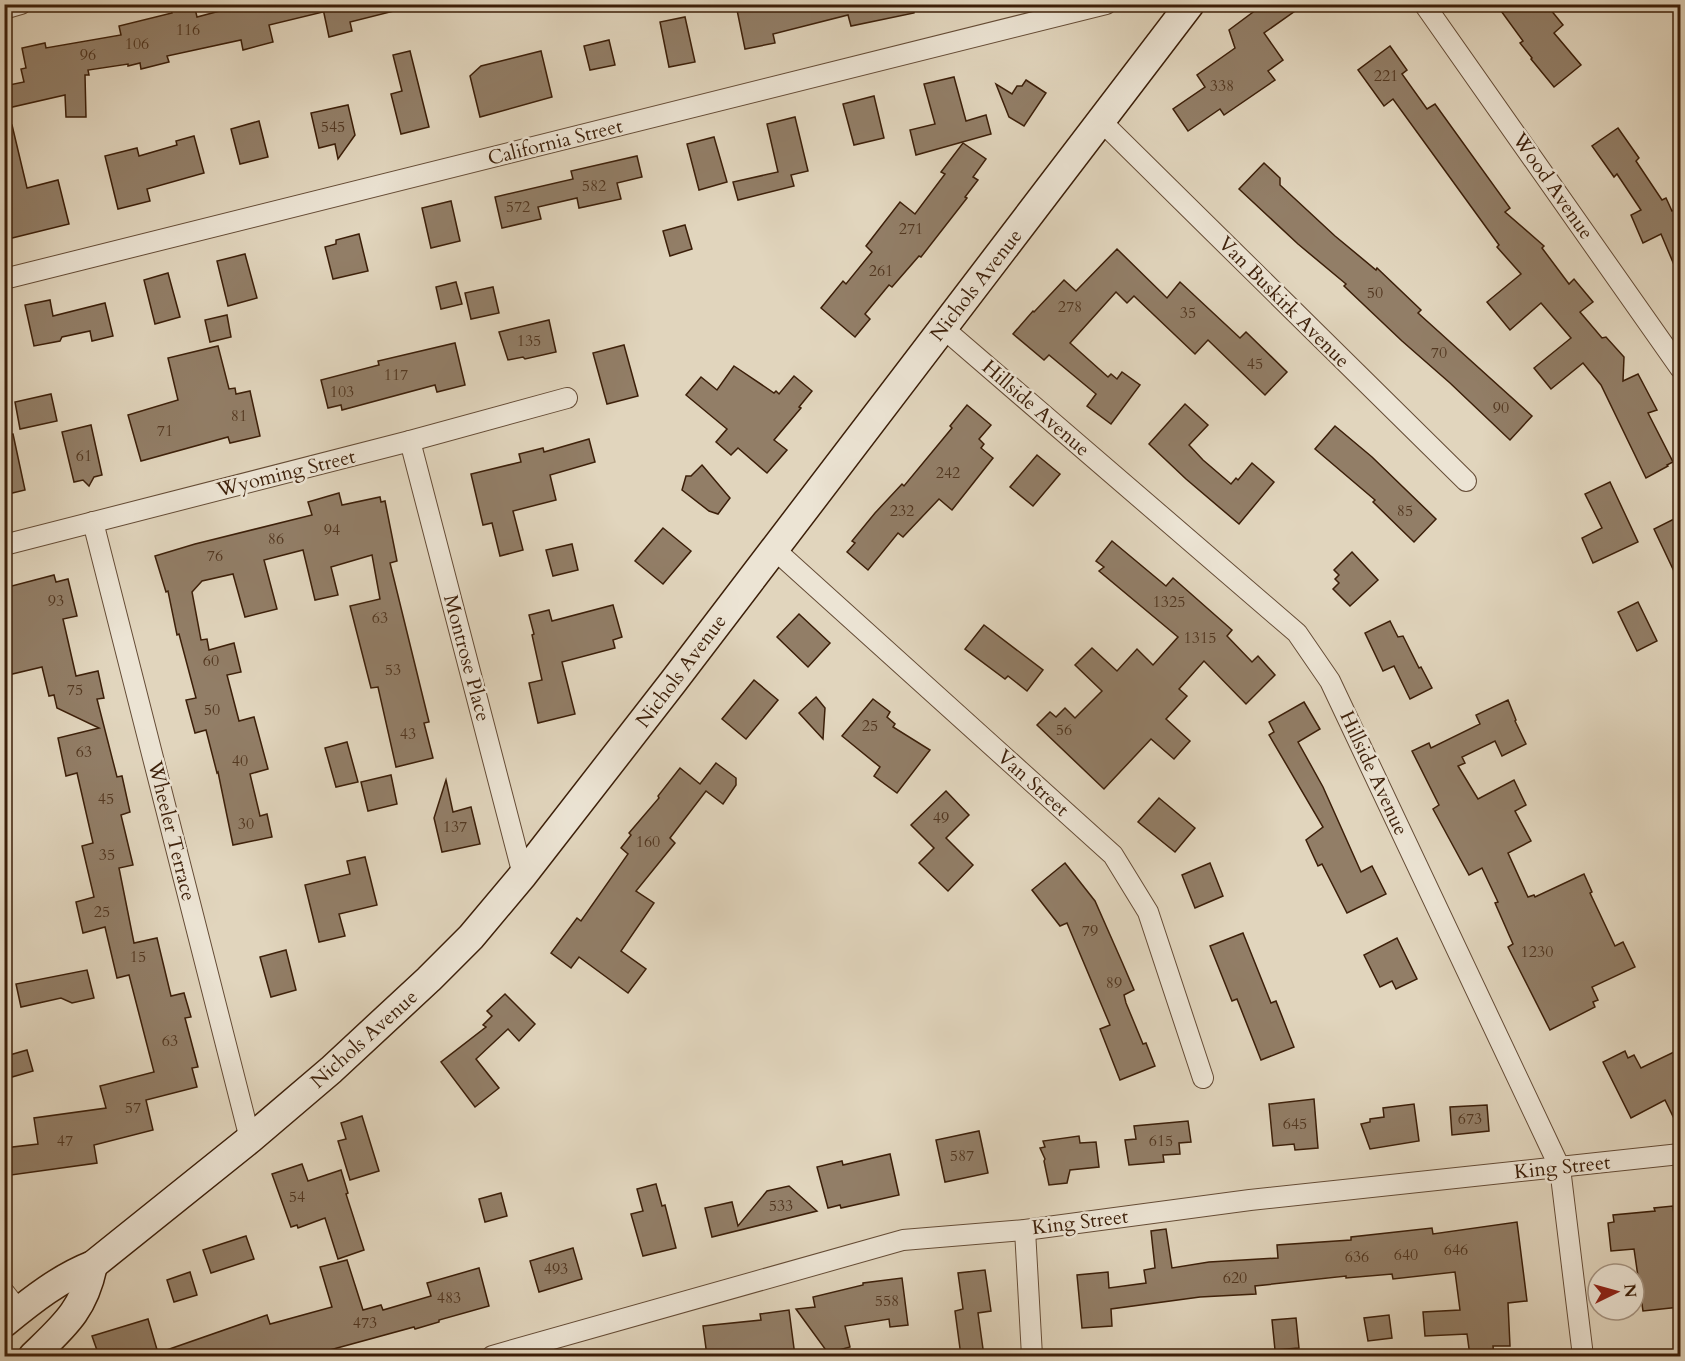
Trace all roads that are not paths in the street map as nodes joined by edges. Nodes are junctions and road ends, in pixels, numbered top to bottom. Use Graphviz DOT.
graph roads {
  1 [pos="21,4"];
  2 [pos="1106,4"];
  3 [pos="1190,4"];
  4 [pos="1424,4"];
  5 [pos="4,9"];
  6 [pos="1102,122"];
  7 [pos="4,279"];
  8 [pos="943,328"];
  9 [pos="1680,368"];
  10 [pos="567,398"];
  11 [pos="410,441"];
  12 [pos="1466,481"];
  13 [pos="93,522"];
  14 [pos="4,545"];
  15 [pos="774,549"];
  16 [pos="523,875"];
  17 [pos="1203,1078"];
  18 [pos="250,1139"];
  19 [pos="1680,1154"];
  20 [pos="1560,1168"];
  21 [pos="1025,1230"];
  22 [pos="93,1265"];
  23 [pos="9,1309"];
  24 [pos="33,1356"];
  25 [pos="492,1356"];
  26 [pos="1032,1356"];
  27 [pos="1583,1356"];
  1 -- 5 [label="street"];
  2 -- 7 [label="street, California Street"];
  3 -- 6 [label="main road, Nichols Avenue"];
  4 -- 9 [label="street, Wood Avenue"];
  6 -- 8 [label="main road, Nichols Avenue"];
  6 -- 12 [label="street, Van Buskirk Avenue"];
  8 -- 15 [label="main road, Nichols Avenue"];
  8 -- 20 [label="street, Hillside Avenue"];
  10 -- 11 [label="street, Wyoming Street"];
  11 -- 13 [label="street, Wyoming Street"];
  11 -- 16 [label="street, Montrose Place"];
  13 -- 14 [label="street, Wyoming Street"];
  13 -- 18 [label="street, Wheeler Terrace"];
  15 -- 16 [label="main road, Nichols Avenue"];
  15 -- 17 [label="street, Van Street"];
  16 -- 18 [label="main road, Nichols Avenue"];
  18 -- 22 [label="main road, Nichols Avenue"];
  19 -- 20 [label="street, King Street"];
  20 -- 21 [label="street, King Street"];
  20 -- 27 [label="street, Hillside Avenue"];
  21 -- 25 [label="street, King Street"];
  21 -- 26 [label="street"];
  22 -- 23 [label="main road, Nichols Avenue"];
  22 -- 24 [label="main road"];
}
